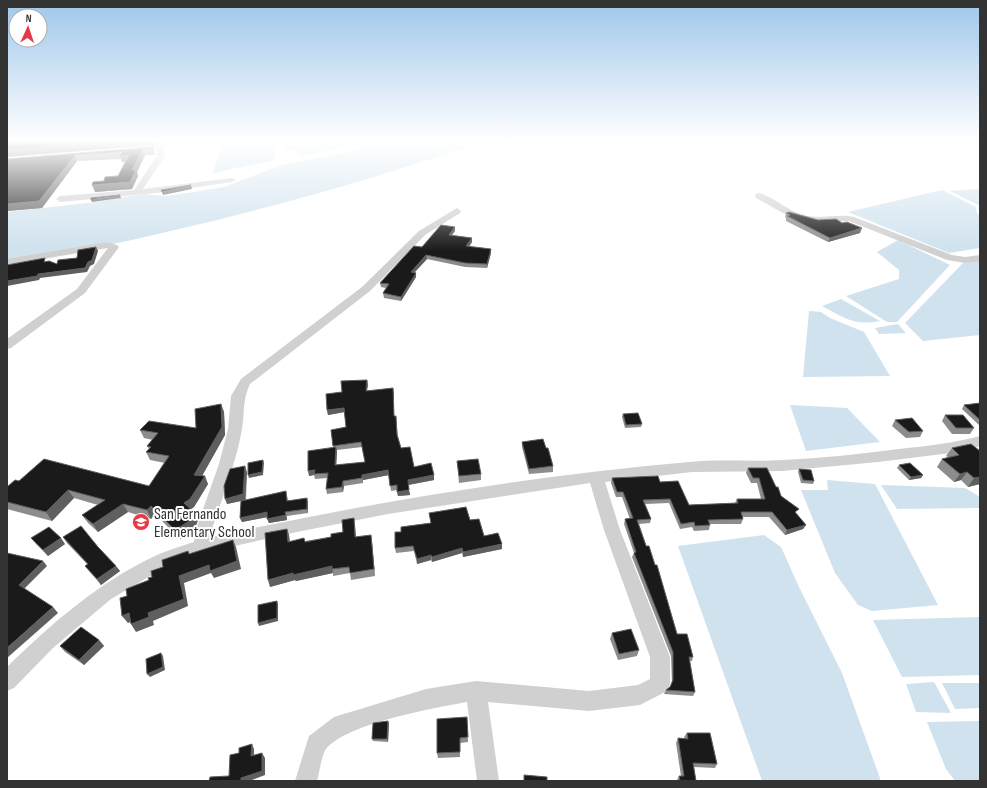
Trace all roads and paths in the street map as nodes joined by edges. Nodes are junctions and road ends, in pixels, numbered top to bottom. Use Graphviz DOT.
graph roads {
  1 [pos="146,177"];
  2 [pos="232,180"];
  3 [pos="137,192"];
  4 [pos="759,196"];
  5 [pos="60,199"];
  6 [pos="457,211"];
  7 [pos="980,258"];
  8 [pos="7,262"];
  9 [pos="7,345"];
  10 [pos="976,446"];
  11 [pos="596,477"];
  12 [pos="202,546"];
  13 [pos="7,681"];
  14 [pos="476,691"];
  15 [pos="306,781"];
  16 [pos="488,781"];
  1 -- 3 [label="street"];
  2 -- 3 [label="street"];
  3 -- 5 [label="street"];
  4 -- 7 [label="street"];
  6 -- 12 [label="street"];
  8 -- 9 [label="street"];
  10 -- 11 [label="street"];
  11 -- 12 [label="street"];
  11 -- 14 [label="street"];
  12 -- 13 [label="street"];
  14 -- 15 [label="street"];
  14 -- 16 [label="street"];
}
